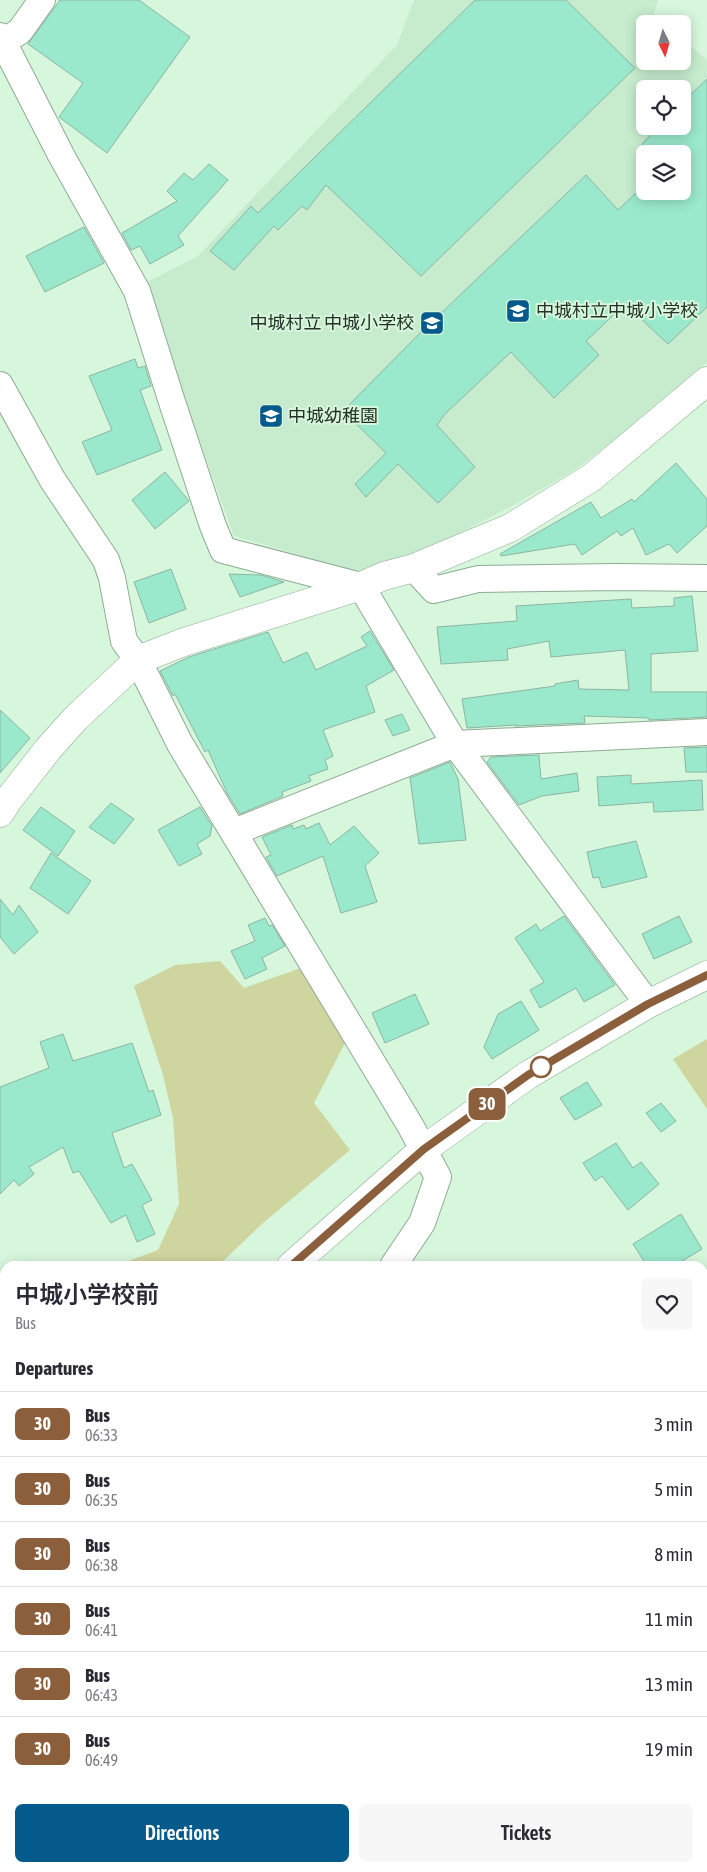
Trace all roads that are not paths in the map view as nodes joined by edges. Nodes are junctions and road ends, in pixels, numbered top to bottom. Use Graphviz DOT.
graph roads {
  1 [pos="42,0"];
  2 [pos="2,39"];
  3 [pos="707,381"];
  4 [pos="0,385"];
  5 [pos="414,568"];
  6 [pos="707,578"];
  7 [pos="361,586"];
  8 [pos="138,660"];
  9 [pos="707,732"];
  10 [pos="454,744"];
  11 [pos="0,813"];
  12 [pos="234,832"];
  13 [pos="707,975"];
  14 [pos="648,1004"];
  15 [pos="424,1149"];
  16 [pos="297,1261"];
  17 [pos="396,1261"];
  1 -- 2 [label="street"];
  2 -- 7 [label="street"];
  3 -- 5 [label="main road"];
  4 -- 8 [label="street"];
  5 -- 6 [label="street"];
  5 -- 7 [label="main road"];
  7 -- 8 [label="main road"];
  7 -- 10 [label="street"];
  8 -- 11 [label="main road"];
  8 -- 12 [label="street"];
  9 -- 10 [label="street"];
  10 -- 12 [label="street"];
  10 -- 14 [label="street"];
  12 -- 15 [label="street"];
  13 -- 14 [label="main road"];
  14 -- 15 [label="main road"];
  15 -- 16 [label="main road"];
  15 -- 17 [label="street"];
}
